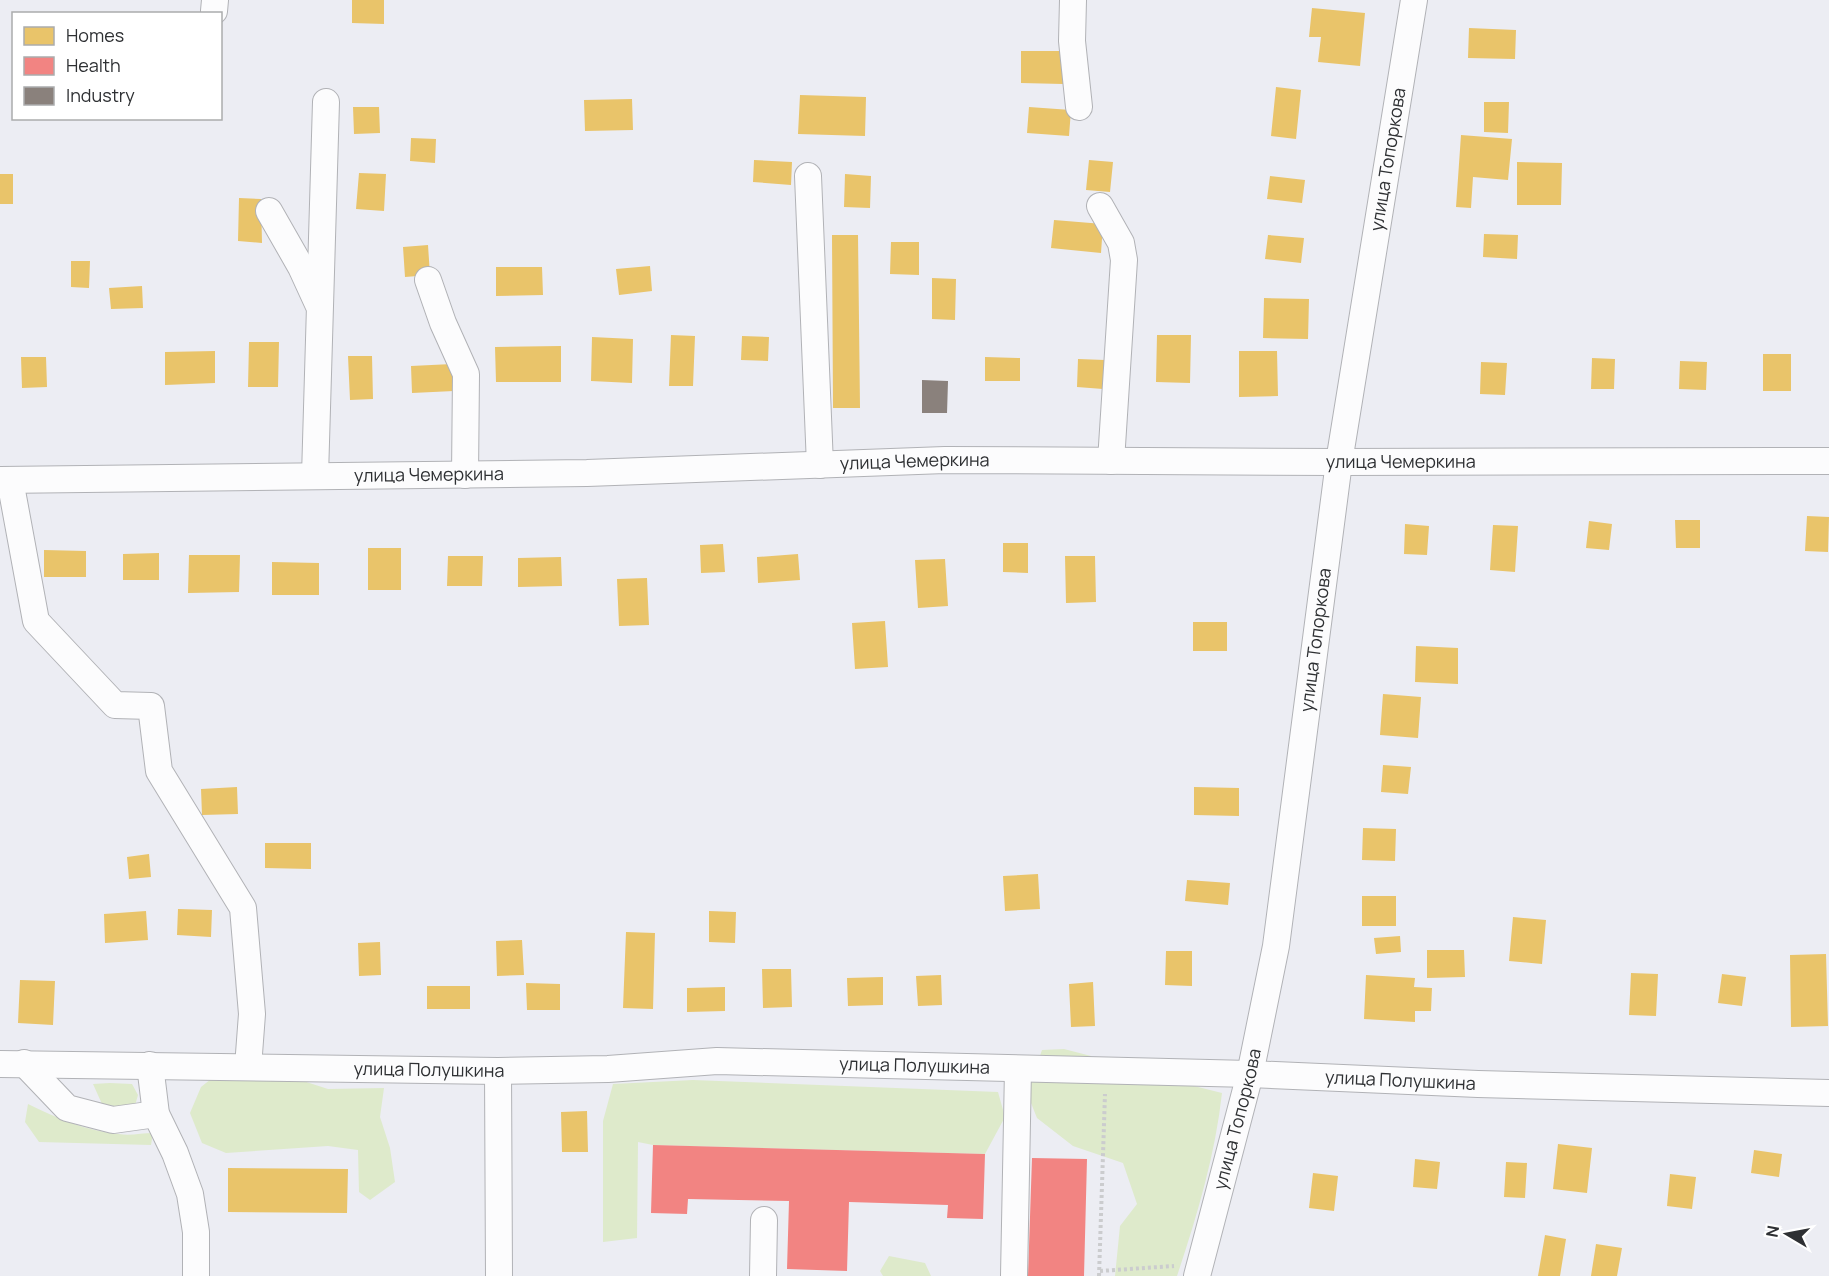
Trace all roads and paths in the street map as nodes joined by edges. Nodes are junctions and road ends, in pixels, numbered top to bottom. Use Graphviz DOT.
graph roads {
  1 [pos="1073,0"];
  2 [pos="1414,0"];
  3 [pos="326,102"];
  4 [pos="1079,106"];
  5 [pos="808,176"];
  6 [pos="1100,206"];
  7 [pos="269,211"];
  8 [pos="429,280"];
  9 [pos="320,310"];
  10 [pos="1829,460"];
  11 [pos="1111,461"];
  12 [pos="1339,462"];
  13 [pos="820,465"];
  14 [pos="465,475"];
  15 [pos="315,476"];
  16 [pos="5,480"];
  17 [pos="12,1064"];
  18 [pos="150,1065"];
  19 [pos="249,1067"];
  20 [pos="1018,1069"];
  21 [pos="498,1071"];
  22 [pos="1106,1071"];
  23 [pos="1250,1074"];
  24 [pos="1829,1093"];
  25 [pos="156,1114"];
  26 [pos="764,1220"];
  27 [pos="1199,1270"];
  28 [pos="1100,1274"];
  29 [pos="196,1276"];
  30 [pos="499,1276"];
  31 [pos="763,1276"];
  32 [pos="1014,1276"];
  1 -- 4 [label="street"];
  2 -- 12 [label="street, улица Топоркова"];
  3 -- 9 [label="street"];
  5 -- 13 [label="street"];
  6 -- 11 [label="street"];
  7 -- 9 [label="street"];
  8 -- 14 [label="street"];
  9 -- 15 [label="street"];
  10 -- 12 [label="street, улица Чемеркина"];
  11 -- 12 [label="street, улица Чемеркина"];
  11 -- 13 [label="street, улица Чемеркина"];
  12 -- 23 [label="street, улица Топоркова"];
  13 -- 14 [label="street, улица Чемеркина"];
  14 -- 15 [label="street, улица Чемеркина"];
  15 -- 16 [label="street, улица Чемеркина"];
  16 -- 19 [label="street"];
  17 -- 18 [label="street, улица Полушкина"];
  17 -- 25 [label="street"];
  18 -- 19 [label="street, улица Полушкина"];
  18 -- 25 [label="street"];
  19 -- 21 [label="street, улица Полушкина"];
  20 -- 21 [label="street, улица Полушкина"];
  20 -- 22 [label="street, улица Полушкина"];
  20 -- 32 [label="street"];
  21 -- 30 [label="street"];
  22 -- 23 [label="street, улица Полушкина"];
  22 -- 28 [label="path"];
  23 -- 24 [label="street, улица Полушкина"];
  23 -- 27 [label="street, улица Топоркова"];
  25 -- 29 [label="street"];
  26 -- 31 [label="street"];
  27 -- 28 [label="path"];
}
